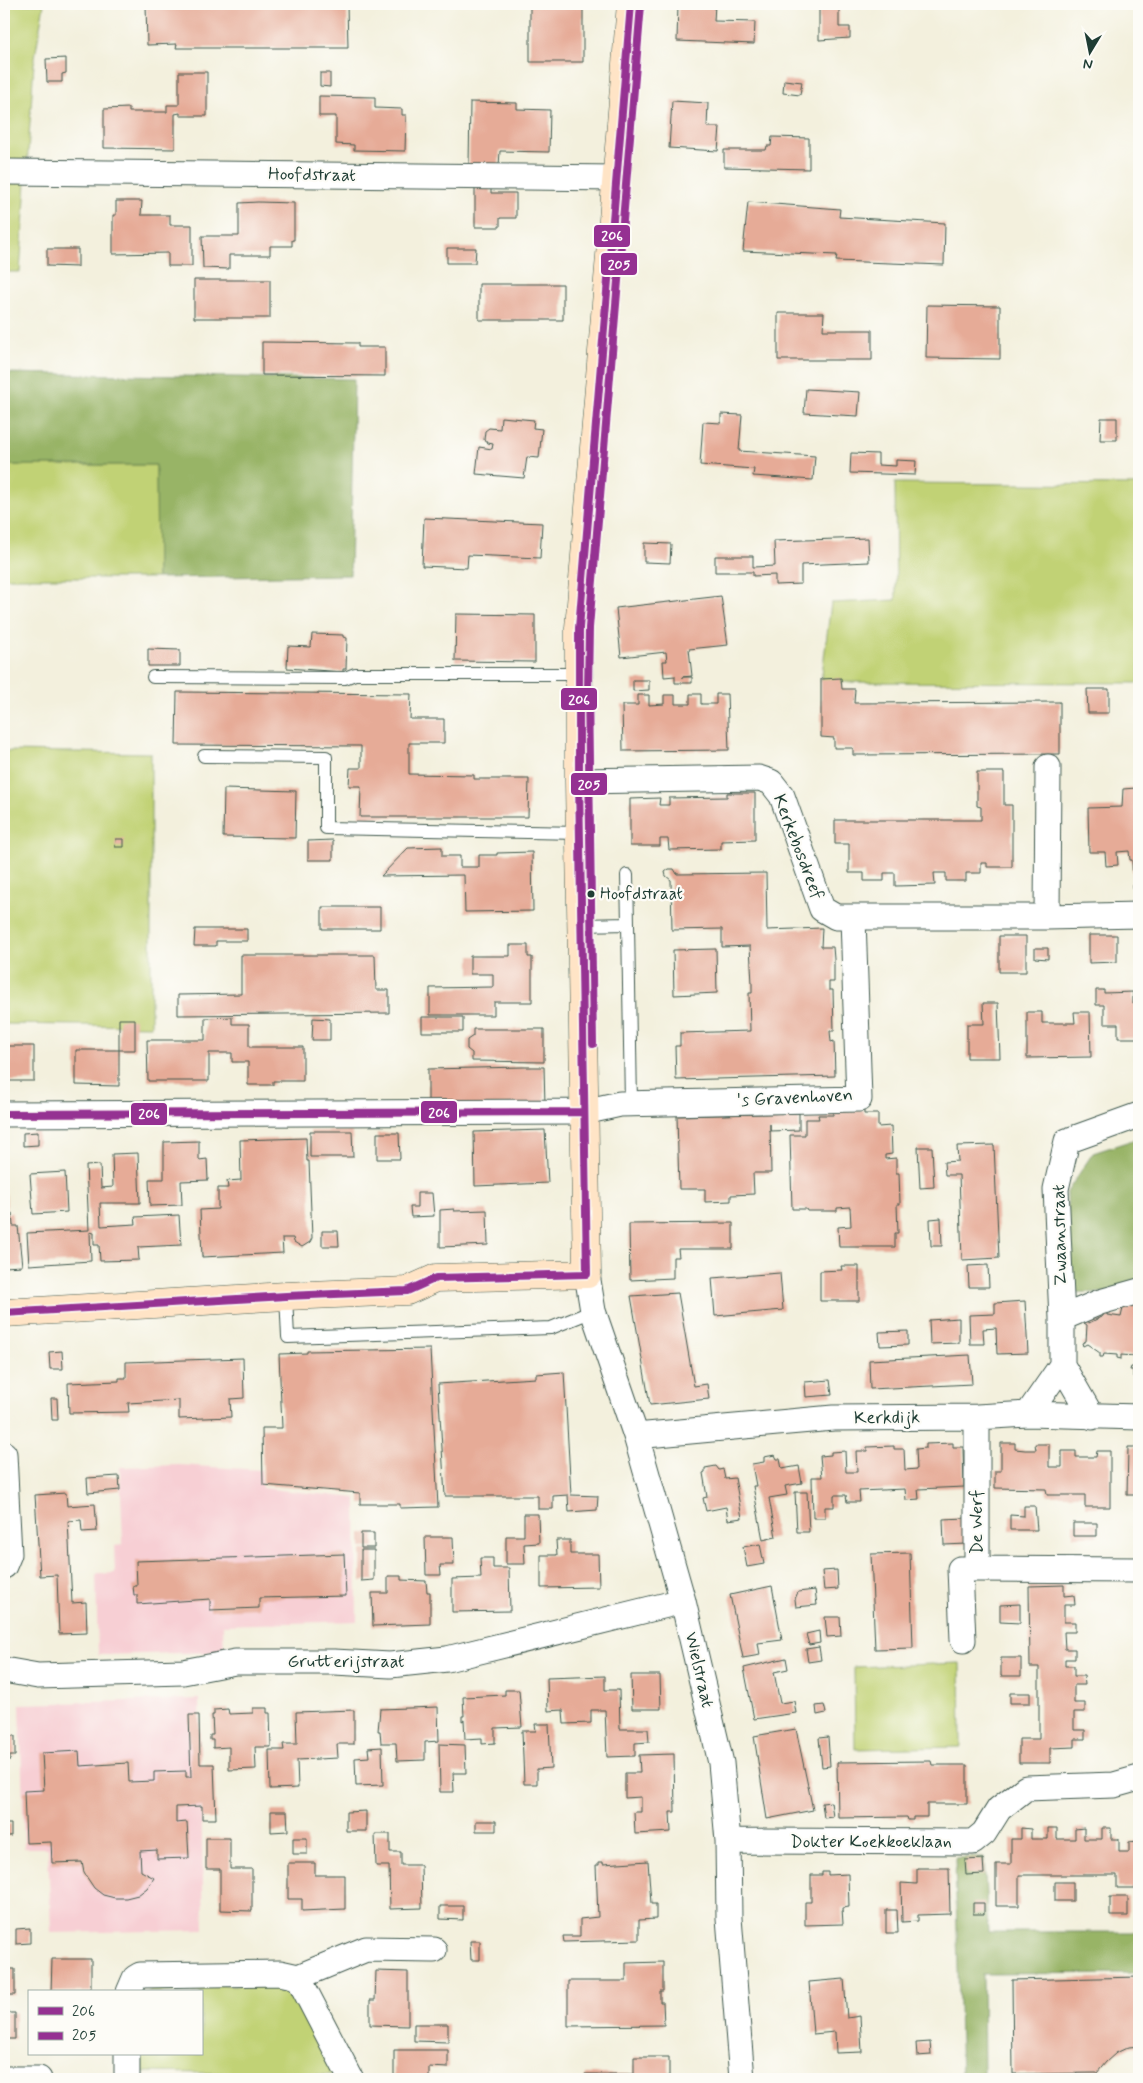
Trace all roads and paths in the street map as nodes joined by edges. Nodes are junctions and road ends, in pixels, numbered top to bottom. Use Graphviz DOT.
graph roads {
  1 [pos="631,4"];
  2 [pos="7,172"];
  3 [pos="617,178"];
  4 [pos="578,674"];
  5 [pos="153,677"];
  6 [pos="204,756"];
  7 [pos="1048,767"];
  8 [pos="579,781"];
  9 [pos="580,832"];
  10 [pos="627,874"];
  11 [pos="1139,914"];
  12 [pos="1047,917"];
  13 [pos="853,918"];
  14 [pos="628,924"];
  15 [pos="582,925"];
  16 [pos="631,1104"];
  17 [pos="584,1112"];
  18 [pos="4,1114"];
  19 [pos="1139,1115"];
  20 [pos="588,1274"];
  21 [pos="1139,1291"];
  22 [pos="286,1296"];
  23 [pos="593,1311"];
  24 [pos="4,1313"];
  25 [pos="1062,1318"];
  26 [pos="1062,1365"];
  27 [pos="1028,1414"];
  28 [pos="977,1417"];
  29 [pos="1092,1417"];
  30 [pos="1139,1417"];
  31 [pos="636,1436"];
  32 [pos="4,1454"];
  33 [pos="4,1566"];
  34 [pos="977,1569"];
  35 [pos="1139,1570"];
  36 [pos="683,1601"];
  37 [pos="963,1640"];
  38 [pos="4,1670"];
  39 [pos="1139,1778"];
  40 [pos="728,1842"];
  41 [pos="434,1950"];
  42 [pos="298,1977"];
  43 [pos="131,1990"];
  44 [pos="127,2056"];
  45 [pos="4,2079"];
  46 [pos="39,2079"];
  47 [pos="127,2079"];
  48 [pos="351,2079"];
  49 [pos="742,2079"];
  1 -- 3 [label="street"];
  2 -- 3 [label="street, Hoofdstraat"];
  3 -- 4 [label="street"];
  4 -- 5 [label="lane"];
  4 -- 8 [label="street"];
  6 -- 9 [label="lane"];
  7 -- 12 [label="street"];
  8 -- 9 [label="street"];
  8 -- 13 [label="street, Kerkebosdreef"];
  9 -- 15 [label="street"];
  10 -- 14 [label="lane"];
  11 -- 12 [label="street, Kerkebosdreef"];
  12 -- 13 [label="street, Kerkebosdreef"];
  13 -- 16 [label="street, 's Gravenhoven"];
  14 -- 15 [label="lane"];
  14 -- 16 [label="lane"];
  15 -- 17 [label="street"];
  16 -- 17 [label="street, 's Gravenhoven"];
  17 -- 18 [label="street, 's Gravenhoven"];
  17 -- 20 [label="street"];
  19 -- 25 [label="street, Zwaanstraat"];
  20 -- 22 [label="street"];
  20 -- 23 [label="street, Wielstraat"];
  21 -- 25 [label="street, Zwaanstraat"];
  22 -- 23 [label="lane"];
  22 -- 24 [label="street"];
  23 -- 31 [label="street, Wielstraat"];
  25 -- 26 [label="street, Zwaanstraat"];
  26 -- 27 [label="street"];
  26 -- 29 [label="street, Zwaanstraat"];
  27 -- 28 [label="street, Kerkdijk"];
  27 -- 29 [label="street, Kerkdijk"];
  28 -- 31 [label="street, Kerkdijk"];
  28 -- 34 [label="street, De Werf"];
  29 -- 30 [label="street, Kerkdijk"];
  31 -- 36 [label="street, Wielstraat"];
  32 -- 33 [label="street"];
  34 -- 35 [label="street"];
  34 -- 37 [label="street, De Werf"];
  36 -- 38 [label="street, Grutterijstraat"];
  36 -- 40 [label="street, Wielstraat"];
  39 -- 40 [label="street, Dokter Koekkoeklaan"];
  40 -- 49 [label="street, Wielstraat"];
  41 -- 42 [label="street"];
  42 -- 43 [label="street"];
  42 -- 48 [label="street"];
  44 -- 47 [label="street"];
  45 -- 46 [label="street"];
}
